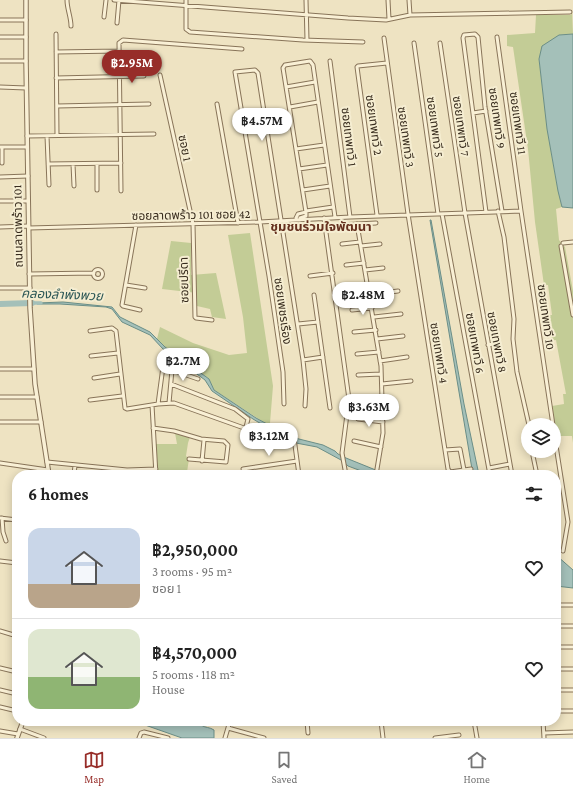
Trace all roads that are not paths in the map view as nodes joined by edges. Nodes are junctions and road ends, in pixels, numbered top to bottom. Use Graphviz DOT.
graph roads {
  1 [pos="26,0"];
  2 [pos="67,0"];
  3 [pos="106,0"];
  4 [pos="114,0"];
  5 [pos="119,0"];
  6 [pos="186,0"];
  7 [pos="306,0"];
  8 [pos="388,0"];
  9 [pos="409,0"];
  10 [pos="186,5"];
  11 [pos="570,12"];
  12 [pos="306,15"];
  13 [pos="410,15"];
  14 [pos="104,17"];
  15 [pos="389,19"];
  16 [pos="0,20"];
  17 [pos="26,20"];
  18 [pos="117,23"];
  19 [pos="71,26"];
  20 [pos="56,34"];
  21 [pos="0,37"];
  22 [pos="26,37"];
  23 [pos="498,37"];
  24 [pos="384,38"];
  25 [pos="307,40"];
  26 [pos="363,42"];
  27 [pos="440,42"];
  28 [pos="414,43"];
  29 [pos="242,49"];
  30 [pos="119,51"];
  31 [pos="56,52"];
  32 [pos="0,61"];
  33 [pos="26,61"];
  34 [pos="330,61"];
  35 [pos="387,62"];
  36 [pos="160,75"];
  37 [pos="120,76"];
  38 [pos="144,76"];
  39 [pos="56,78"];
  40 [pos="315,82"];
  41 [pos="0,87"];
  42 [pos="286,87"];
  43 [pos="26,88"];
  44 [pos="318,102"];
  45 [pos="149,104"];
  46 [pos="217,104"];
  47 [pos="120,105"];
  48 [pos="57,106"];
  49 [pos="290,107"];
  50 [pos="486,111"];
  51 [pos="473,113"];
  52 [pos="154,134"];
  53 [pos="120,135"];
  54 [pos="27,136"];
  55 [pos="47,136"];
  56 [pos="57,136"];
  57 [pos="324,145"];
  58 [pos="1,147"];
  59 [pos="27,147"];
  60 [pos="296,149"];
  61 [pos="2,163"];
  62 [pos="121,163"];
  63 [pos="48,164"];
  64 [pos="73,164"];
  65 [pos="97,164"];
  66 [pos="327,165"];
  67 [pos="299,169"];
  68 [pos="0,176"];
  69 [pos="28,176"];
  70 [pos="49,184"];
  71 [pos="74,186"];
  72 [pos="330,186"];
  73 [pos="97,190"];
  74 [pos="303,190"];
  75 [pos="122,191"];
  76 [pos="0,201"];
  77 [pos="28,201"];
  78 [pos="333,207"];
  79 [pos="498,211"];
  80 [pos="502,211"];
  81 [pos="521,211"];
  82 [pos="306,212"];
  83 [pos="486,212"];
  84 [pos="465,213"];
  85 [pos="408,214"];
  86 [pos="438,214"];
  87 [pos="442,214"];
  88 [pos="350,216"];
  89 [pos="377,216"];
  90 [pos="335,217"];
  91 [pos="324,218"];
  92 [pos="299,220"];
  93 [pos="260,222"];
  94 [pos="282,222"];
  95 [pos="238,223"];
  96 [pos="376,223"];
  97 [pos="193,224"];
  98 [pos="357,224"];
  99 [pos="136,225"];
  100 [pos="339,225"];
  101 [pos="0,227"];
  102 [pos="28,227"];
  103 [pos="573,242"];
  104 [pos="342,244"];
  105 [pos="360,244"];
  106 [pos="380,244"];
  107 [pos="364,263"];
  108 [pos="346,265"];
  109 [pos="383,268"];
  110 [pos="365,270"];
  111 [pos="333,273"];
  112 [pos="29,274"];
  113 [pos="94,274"];
  114 [pos="310,276"];
  115 [pos="126,285"];
  116 [pos="368,286"];
  117 [pos="0,288"];
  118 [pos="30,288"];
  119 [pos="145,288"];
  120 [pos="349,288"];
  121 [pos="398,291"];
  122 [pos="314,295"];
  123 [pos="370,295"];
  124 [pos="372,308"];
  125 [pos="140,310"];
  126 [pos="352,310"];
  127 [pos="400,314"];
  128 [pos="573,315"];
  129 [pos="374,318"];
  130 [pos="212,320"];
  131 [pos="318,322"];
  132 [pos="298,324"];
  133 [pos="376,330"];
  134 [pos="90,331"];
  135 [pos="354,332"];
  136 [pos="403,336"];
  137 [pos="377,339"];
  138 [pos="498,343"];
  139 [pos="488,345"];
  140 [pos="164,352"];
  141 [pos="379,352"];
  142 [pos="118,353"];
  143 [pos="357,354"];
  144 [pos="91,356"];
  145 [pos="323,357"];
  146 [pos="407,357"];
  147 [pos="303,360"];
  148 [pos="380,361"];
  149 [pos="0,369"];
  150 [pos="34,369"];
  151 [pos="120,374"];
  152 [pos="381,374"];
  153 [pos="358,375"];
  154 [pos="94,378"];
  155 [pos="198,379"];
  156 [pos="411,381"];
  157 [pos="171,384"];
  158 [pos="382,384"];
  159 [pos="122,396"];
  160 [pos="0,397"];
  161 [pos="37,397"];
  162 [pos="359,397"];
  163 [pos="382,397"];
  164 [pos="90,400"];
  165 [pos="169,403"];
  166 [pos="158,404"];
  167 [pos="284,404"];
  168 [pos="152,405"];
  169 [pos="305,406"];
  170 [pos="330,408"];
  171 [pos="527,418"];
  172 [pos="552,418"];
  173 [pos="358,419"];
  174 [pos="0,422"];
  175 [pos="41,422"];
  176 [pos="383,422"];
  177 [pos="153,428"];
  178 [pos="294,438"];
  179 [pos="204,440"];
  180 [pos="354,441"];
  181 [pos="381,449"];
  182 [pos="445,450"];
  183 [pos="533,458"];
  184 [pos="558,458"];
  185 [pos="189,459"];
  186 [pos="202,461"];
  187 [pos="297,461"];
  188 [pos="47,462"];
  189 [pos="0,464"];
  190 [pos="510,464"];
  191 [pos="75,465"];
  192 [pos="243,468"];
  193 [pos="489,468"];
  194 [pos="156,469"];
  195 [pos="471,469"];
  196 [pos="48,470"];
  197 [pos="74,470"];
  198 [pos="298,470"];
  199 [pos="345,470"];
  200 [pos="377,470"];
  201 [pos="448,470"];
  202 [pos="464,470"];
  203 [pos="511,470"];
  204 [pos="536,470"];
  205 [pos="560,470"];
  206 [pos="561,478"];
  207 [pos="1,518"];
  208 [pos="12,519"];
  209 [pos="6,541"];
  210 [pos="563,551"];
  211 [pos="0,561"];
  212 [pos="12,562"];
  213 [pos="561,605"];
  214 [pos="573,605"];
  215 [pos="561,626"];
  216 [pos="573,626"];
  217 [pos="0,631"];
  218 [pos="12,635"];
  219 [pos="561,647"];
  220 [pos="573,647"];
  221 [pos="0,668"];
  222 [pos="561,669"];
  223 [pos="573,669"];
  224 [pos="12,671"];
  225 [pos="0,690"];
  226 [pos="561,690"];
  227 [pos="573,690"];
  228 [pos="12,693"];
  229 [pos="0,707"];
  230 [pos="12,710"];
  231 [pos="561,711"];
  232 [pos="573,711"];
  233 [pos="21,726"];
  234 [pos="307,726"];
  235 [pos="382,726"];
  236 [pos="475,726"];
  237 [pos="543,726"];
  238 [pos="228,728"];
  239 [pos="20,729"];
  240 [pos="0,730"];
  241 [pos="573,732"];
  242 [pos="308,733"];
  243 [pos="544,733"];
  244 [pos="459,735"];
  245 [pos="18,736"];
  246 [pos="44,738"];
  247 [pos="139,738"];
  248 [pos="168,738"];
  249 [pos="225,738"];
  250 [pos="264,738"];
  251 [pos="383,738"];
  252 [pos="435,738"];
  253 [pos="477,738"];
  254 [pos="544,738"];
  1 -- 17 [label="street, ถนนลาดพร้าว 101"];
  2 -- 19 [label="street"];
  3 -- 14 [label="street"];
  4 -- 5 [label="street"];
  5 -- 10 [label="street"];
  5 -- 18 [label="street"];
  6 -- 10 [label="street"];
  7 -- 12 [label="street"];
  8 -- 15 [label="street"];
  9 -- 13 [label="street"];
  10 -- 12 [label="street"];
  10 -- 25 [label="street"];
  11 -- 13 [label="street"];
  12 -- 15 [label="street"];
  12 -- 25 [label="street"];
  13 -- 15 [label="street"];
  16 -- 17 [label="street"];
  17 -- 22 [label="street, ถนนลาดพร้าว 101"];
  20 -- 31 [label="street"];
  21 -- 22 [label="street"];
  22 -- 33 [label="street, ถนนลาดพร้าว 101"];
  23 -- 81 [label="street, ซอยเทพทวี 11"];
  24 -- 35 [label="street, ซอยเทพทวี 3"];
  25 -- 26 [label="street"];
  27 -- 84 [label="street, ซอยเทพทวี 7"];
  28 -- 86 [label="street, ซอยเทพทวี 5"];
  29 -- 30 [label="street"];
  30 -- 31 [label="street"];
  30 -- 37 [label="street"];
  31 -- 39 [label="street"];
  32 -- 33 [label="street"];
  33 -- 43 [label="street, ถนนลาดพร้าว 101"];
  34 -- 88 [label="street, ซอยเทพทวี 1"];
  35 -- 85 [label="street, ซอยเทพทวี 3"];
  35 -- 89 [label="street, ซอยเทพทวี 2"];
  36 -- 97 [label="street, ซอย 1"];
  37 -- 38 [label="street"];
  37 -- 39 [label="street"];
  37 -- 47 [label="street"];
  39 -- 48 [label="street"];
  40 -- 42 [label="street"];
  40 -- 42 [label="street"];
  40 -- 44 [label="street"];
  41 -- 43 [label="street"];
  42 -- 49 [label="street"];
  43 -- 54 [label="street, ถนนลาดพร้าว 101"];
  44 -- 49 [label="street"];
  44 -- 57 [label="street"];
  45 -- 47 [label="street"];
  46 -- 95 [label="street"];
  47 -- 48 [label="street"];
  47 -- 53 [label="street"];
  48 -- 56 [label="street"];
  49 -- 60 [label="street"];
  50 -- 51 [label="street"];
  50 -- 51 [label="street, ซอยเทพทวี 9"];
  50 -- 80 [label="street, ซอยเทพทวี 9"];
  51 -- 83 [label="street"];
  52 -- 53 [label="street"];
  53 -- 56 [label="street"];
  53 -- 62 [label="street"];
  54 -- 55 [label="street"];
  54 -- 59 [label="street, ถนนลาดพร้าว 101"];
  55 -- 56 [label="street"];
  55 -- 63 [label="street"];
  57 -- 60 [label="street"];
  57 -- 66 [label="street"];
  58 -- 59 [label="street"];
  58 -- 61 [label="street"];
  59 -- 69 [label="street, ถนนลาดพร้าว 101"];
  60 -- 67 [label="street"];
  62 -- 65 [label="street"];
  62 -- 75 [label="street"];
  63 -- 64 [label="street"];
  63 -- 70 [label="street"];
  64 -- 65 [label="street"];
  64 -- 71 [label="street"];
  65 -- 73 [label="street"];
  66 -- 67 [label="street"];
  66 -- 72 [label="street"];
  67 -- 74 [label="street"];
  68 -- 69 [label="street"];
  69 -- 77 [label="street, ถนนลาดพร้าว 101"];
  72 -- 74 [label="street"];
  72 -- 78 [label="street"];
  74 -- 82 [label="street"];
  76 -- 77 [label="street"];
  77 -- 102 [label="street, ถนนลาดพร้าว 101"];
  78 -- 82 [label="street"];
  78 -- 90 [label="street"];
  79 -- 80 [label="street, ซอยลาดพร้าว 101 ซอย 42"];
  79 -- 83 [label="street, ซอยลาดพร้าว 101 ซอย 42"];
  79 -- 171 [label="street"];
  80 -- 81 [label="street, ซอยลาดพร้าว 101 ซอย 42"];
  81 -- 172 [label="street, ซอยเทพทวี 10"];
  82 -- 92 [label="street"];
  83 -- 84 [label="street, ซอยลาดพร้าว 101 ซอย 42"];
  84 -- 87 [label="street, ซอยลาดพร้าว 101 ซอย 42"];
  84 -- 139 [label="street, ซอยเทพทวี 8"];
  85 -- 86 [label="street, ซอยลาดพร้าว 101 ซอย 42"];
  85 -- 89 [label="street, ซอยลาดพร้าว 101 ซอย 42"];
  85 -- 182 [label="street, ซอยเทพทวี 4"];
  86 -- 87 [label="street, ซอยลาดพร้าว 101 ซอย 42"];
  87 -- 193 [label="street, ซอยเทพทวี 6"];
  88 -- 89 [label="street, ซอยลาดพร้าว 101 ซอย 42"];
  88 -- 90 [label="street, ซอยลาดพร้าว 101 ซอย 42"];
  90 -- 91 [label="street, ซอยลาดพร้าว 101 ซอย 42"];
  91 -- 92 [label="street, ซอยลาดพร้าว 101 ซอย 42"];
  91 -- 111 [label="street"];
  92 -- 94 [label="street, ซอยลาดพร้าว 101 ซอย 42"];
  93 -- 94 [label="street, ซอยลาดพร้าว 101 ซอย 42"];
  93 -- 94 [label="street, ซอยเพชรเรือง"];
  93 -- 95 [label="street, ซอยลาดพร้าว 101 ซอย 42"];
  93 -- 167 [label="street, ซอยเพชรเรือง"];
  94 -- 132 [label="street"];
  95 -- 97 [label="street, ซอยลาดพร้าว 101 ซอย 42"];
  96 -- 98 [label="street"];
  97 -- 99 [label="street, ซอยลาดพร้าว 101 ซอย 42"];
  97 -- 130 [label="street, ซอยปรีดา"];
  98 -- 100 [label="street"];
  98 -- 105 [label="street"];
  99 -- 102 [label="street, ซอยลาดพร้าว 101 ซอย 42"];
  99 -- 115 [label="street"];
  101 -- 102 [label="street, ซอยลาดพร้าว 101 ซอย 42"];
  102 -- 112 [label="street, ถนนลาดพร้าว 101"];
  103 -- 128 [label="street"];
  104 -- 105 [label="street"];
  105 -- 106 [label="street"];
  105 -- 107 [label="street"];
  107 -- 108 [label="street"];
  107 -- 110 [label="street"];
  109 -- 110 [label="street"];
  110 -- 116 [label="street"];
  111 -- 114 [label="street"];
  111 -- 199 [label="street"];
  112 -- 113 [label="street"];
  112 -- 118 [label="street, ถนนลาดพร้าว 101"];
  115 -- 119 [label="street"];
  115 -- 125 [label="street"];
  116 -- 120 [label="street"];
  116 -- 123 [label="street"];
  117 -- 118 [label="street"];
  118 -- 150 [label="street, ถนนลาดพร้าว 101"];
  121 -- 123 [label="street"];
  122 -- 131 [label="street"];
  123 -- 124 [label="street"];
  124 -- 126 [label="street"];
  124 -- 129 [label="street"];
  127 -- 129 [label="street"];
  129 -- 133 [label="street"];
  131 -- 132 [label="street"];
  131 -- 145 [label="street"];
  132 -- 147 [label="street"];
  133 -- 135 [label="street"];
  133 -- 137 [label="street"];
  134 -- 142 [label="street"];
  136 -- 137 [label="street"];
  137 -- 141 [label="street"];
  138 -- 139 [label="street"];
  139 -- 190 [label="street, ซอยเทพทวี 8"];
  140 -- 166 [label="street"];
  141 -- 143 [label="street"];
  141 -- 148 [label="street"];
  142 -- 144 [label="street"];
  142 -- 151 [label="street"];
  145 -- 147 [label="street"];
  145 -- 170 [label="street"];
  146 -- 148 [label="street"];
  147 -- 169 [label="street"];
  148 -- 152 [label="street"];
  149 -- 150 [label="street"];
  150 -- 161 [label="street, ถนนลาดพร้าว 101"];
  151 -- 154 [label="street"];
  151 -- 159 [label="street"];
  152 -- 153 [label="street"];
  152 -- 158 [label="street"];
  155 -- 157 [label="street"];
  156 -- 158 [label="street"];
  157 -- 165 [label="street"];
  157 -- 165 [label="street"];
  158 -- 163 [label="street"];
  159 -- 164 [label="street"];
  159 -- 168 [label="street"];
  160 -- 161 [label="street"];
  161 -- 175 [label="street, ถนนลาดพร้าว 101"];
  162 -- 163 [label="street"];
  163 -- 176 [label="street"];
  165 -- 166 [label="street"];
  166 -- 168 [label="street"];
  168 -- 177 [label="street"];
  173 -- 176 [label="street"];
  174 -- 175 [label="street"];
  175 -- 188 [label="street, ถนนลาดพร้าว 101"];
  176 -- 181 [label="street"];
  177 -- 179 [label="street"];
  177 -- 194 [label="street"];
  178 -- 187 [label="street"];
  179 -- 186 [label="street"];
  179 -- 186 [label="street"];
  180 -- 181 [label="street"];
  181 -- 200 [label="street"];
  182 -- 201 [label="street, ซอยเทพทวี 4"];
  182 -- 202 [label="street"];
  183 -- 204 [label="street"];
  184 -- 205 [label="street"];
  185 -- 186 [label="street"];
  187 -- 192 [label="street"];
  187 -- 198 [label="street"];
  188 -- 191 [label="street"];
  188 -- 196 [label="street, ถนนลาดพร้าว 101"];
  189 -- 196 [label="street"];
  190 -- 193 [label="street"];
  190 -- 203 [label="street, ซอยเทพทวี 8"];
  191 -- 194 [label="street"];
  191 -- 197 [label="street"];
  195 -- 202 [label="street, ซอยเทพทวี 4"];
  206 -- 210 [label="street"];
  207 -- 208 [label="street"];
  207 -- 209 [label="street"];
  211 -- 212 [label="street"];
  213 -- 214 [label="street"];
  215 -- 216 [label="street"];
  217 -- 218 [label="street"];
  219 -- 220 [label="street"];
  221 -- 224 [label="street"];
  222 -- 223 [label="street"];
  225 -- 228 [label="street"];
  226 -- 227 [label="street"];
  229 -- 230 [label="street"];
  231 -- 232 [label="street"];
  233 -- 239 [label="street"];
  234 -- 242 [label="street"];
  235 -- 251 [label="street"];
  236 -- 253 [label="street"];
  237 -- 243 [label="street"];
  238 -- 249 [label="street"];
  238 -- 250 [label="street"];
  239 -- 245 [label="street"];
  239 -- 246 [label="street"];
  240 -- 245 [label="street"];
  241 -- 243 [label="street"];
  243 -- 254 [label="street"];
  244 -- 252 [label="street"];
  247 -- 248 [label="street"];
}
